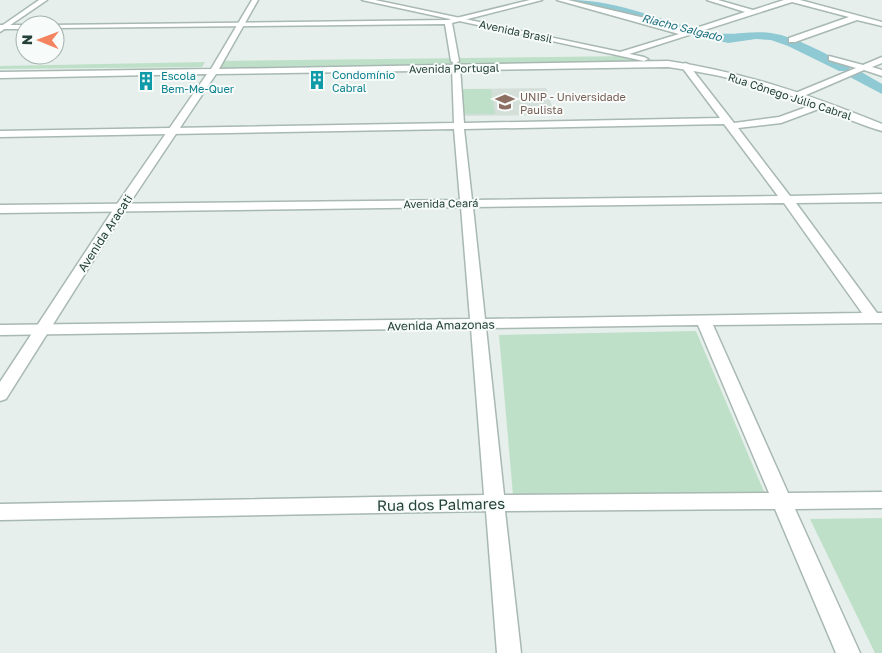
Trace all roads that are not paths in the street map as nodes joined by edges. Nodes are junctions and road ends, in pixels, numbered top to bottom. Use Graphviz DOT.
graph roads {
  1 [pos="44,0"];
  2 [pos="254,0"];
  3 [pos="365,0"];
  4 [pos="539,0"];
  5 [pos="560,0"];
  6 [pos="710,0"];
  7 [pos="792,0"];
  8 [pos="752,12"];
  9 [pos="858,17"];
  10 [pos="460,19"];
  11 [pos="448,22"];
  12 [pos="242,24"];
  13 [pos="882,24"];
  14 [pos="65,26"];
  15 [pos="15,27"];
  16 [pos="1,28"];
  17 [pos="689,33"];
  18 [pos="792,40"];
  19 [pos="623,54"];
  20 [pos="641,58"];
  21 [pos="832,58"];
  22 [pos="882,60"];
  23 [pos="456,64"];
  24 [pos="668,64"];
  25 [pos="685,66"];
  26 [pos="863,67"];
  27 [pos="0,68"];
  28 [pos="215,68"];
  29 [pos="882,73"];
  30 [pos="0,75"];
  31 [pos="796,96"];
  32 [pos="821,105"];
  33 [pos="728,124"];
  34 [pos="459,126"];
  35 [pos="882,128"];
  36 [pos="174,132"];
  37 [pos="0,134"];
  38 [pos="882,198"];
  39 [pos="786,199"];
  40 [pos="466,203"];
  41 [pos="121,208"];
  42 [pos="0,209"];
  43 [pos="878,318"];
  44 [pos="703,320"];
  45 [pos="478,324"];
  46 [pos="42,329"];
  47 [pos="0,330"];
  48 [pos="0,395"];
  49 [pos="882,500"];
  50 [pos="780,501"];
  51 [pos="495,503"];
  52 [pos="0,512"];
  53 [pos="509,653"];
  54 [pos="848,653"];
  1 -- 16 [label="street"];
  2 -- 12 [label="street, Avenida Aracati"];
  3 -- 10 [label="street, Avenida Brasil"];
  4 -- 10 [label="street"];
  5 -- 17 [label="street"];
  6 -- 8 [label="street"];
  7 -- 8 [label="street"];
  7 -- 9 [label="street"];
  8 -- 17 [label="street"];
  9 -- 13 [label="street"];
  9 -- 18 [label="street"];
  10 -- 11 [label="street"];
  10 -- 19 [label="street, Avenida Brasil"];
  11 -- 12 [label="street"];
  11 -- 23 [label="street"];
  12 -- 14 [label="street"];
  12 -- 28 [label="street, Avenida Aracati"];
  15 -- 16 [label="street"];
  17 -- 19 [label="street"];
  19 -- 20 [label="street, Avenida Brasil"];
  20 -- 23 [label="street, Avenida Portugal"];
  20 -- 24 [label="street, Avenida Brasil"];
  21 -- 26 [label="street"];
  22 -- 26 [label="street"];
  23 -- 24 [label="street, Avenida Portugal"];
  23 -- 28 [label="street, Avenida Portugal"];
  23 -- 34 [label="street"];
  24 -- 25 [label="street, Rua Cônego Júlio Cabral"];
  25 -- 31 [label="street, Rua Cônego Júlio Cabral"];
  25 -- 33 [label="street"];
  26 -- 29 [label="street"];
  26 -- 31 [label="street"];
  27 -- 28 [label="street, Avenida Portugal"];
  28 -- 30 [label="street, Avenida Portugal"];
  28 -- 36 [label="street, Avenida Aracati"];
  31 -- 32 [label="street, Rua Cônego Júlio Cabral"];
  32 -- 33 [label="street"];
  32 -- 35 [label="street, Rua Cônego Júlio Cabral"];
  33 -- 34 [label="street"];
  33 -- 39 [label="street"];
  34 -- 36 [label="street"];
  34 -- 40 [label="street"];
  36 -- 37 [label="street"];
  36 -- 41 [label="street, Avenida Aracati"];
  38 -- 39 [label="street, Avenida Ceará"];
  39 -- 40 [label="street, Avenida Ceará"];
  39 -- 43 [label="street"];
  40 -- 41 [label="street, Avenida Ceará"];
  40 -- 45 [label="street"];
  41 -- 42 [label="street, Avenida Ceará"];
  41 -- 46 [label="street, Avenida Aracati"];
  43 -- 44 [label="street, Avenida Amazonas"];
  44 -- 45 [label="street, Avenida Amazonas"];
  44 -- 50 [label="street"];
  45 -- 46 [label="street, Avenida Amazonas"];
  45 -- 51 [label="street"];
  46 -- 47 [label="street, Avenida Amazonas"];
  46 -- 48 [label="street, Avenida Aracati"];
  49 -- 50 [label="street, Rua dos Palmares"];
  50 -- 51 [label="street, Rua dos Palmares"];
  50 -- 54 [label="street"];
  51 -- 52 [label="street, Rua dos Palmares"];
  51 -- 53 [label="street"];
}
